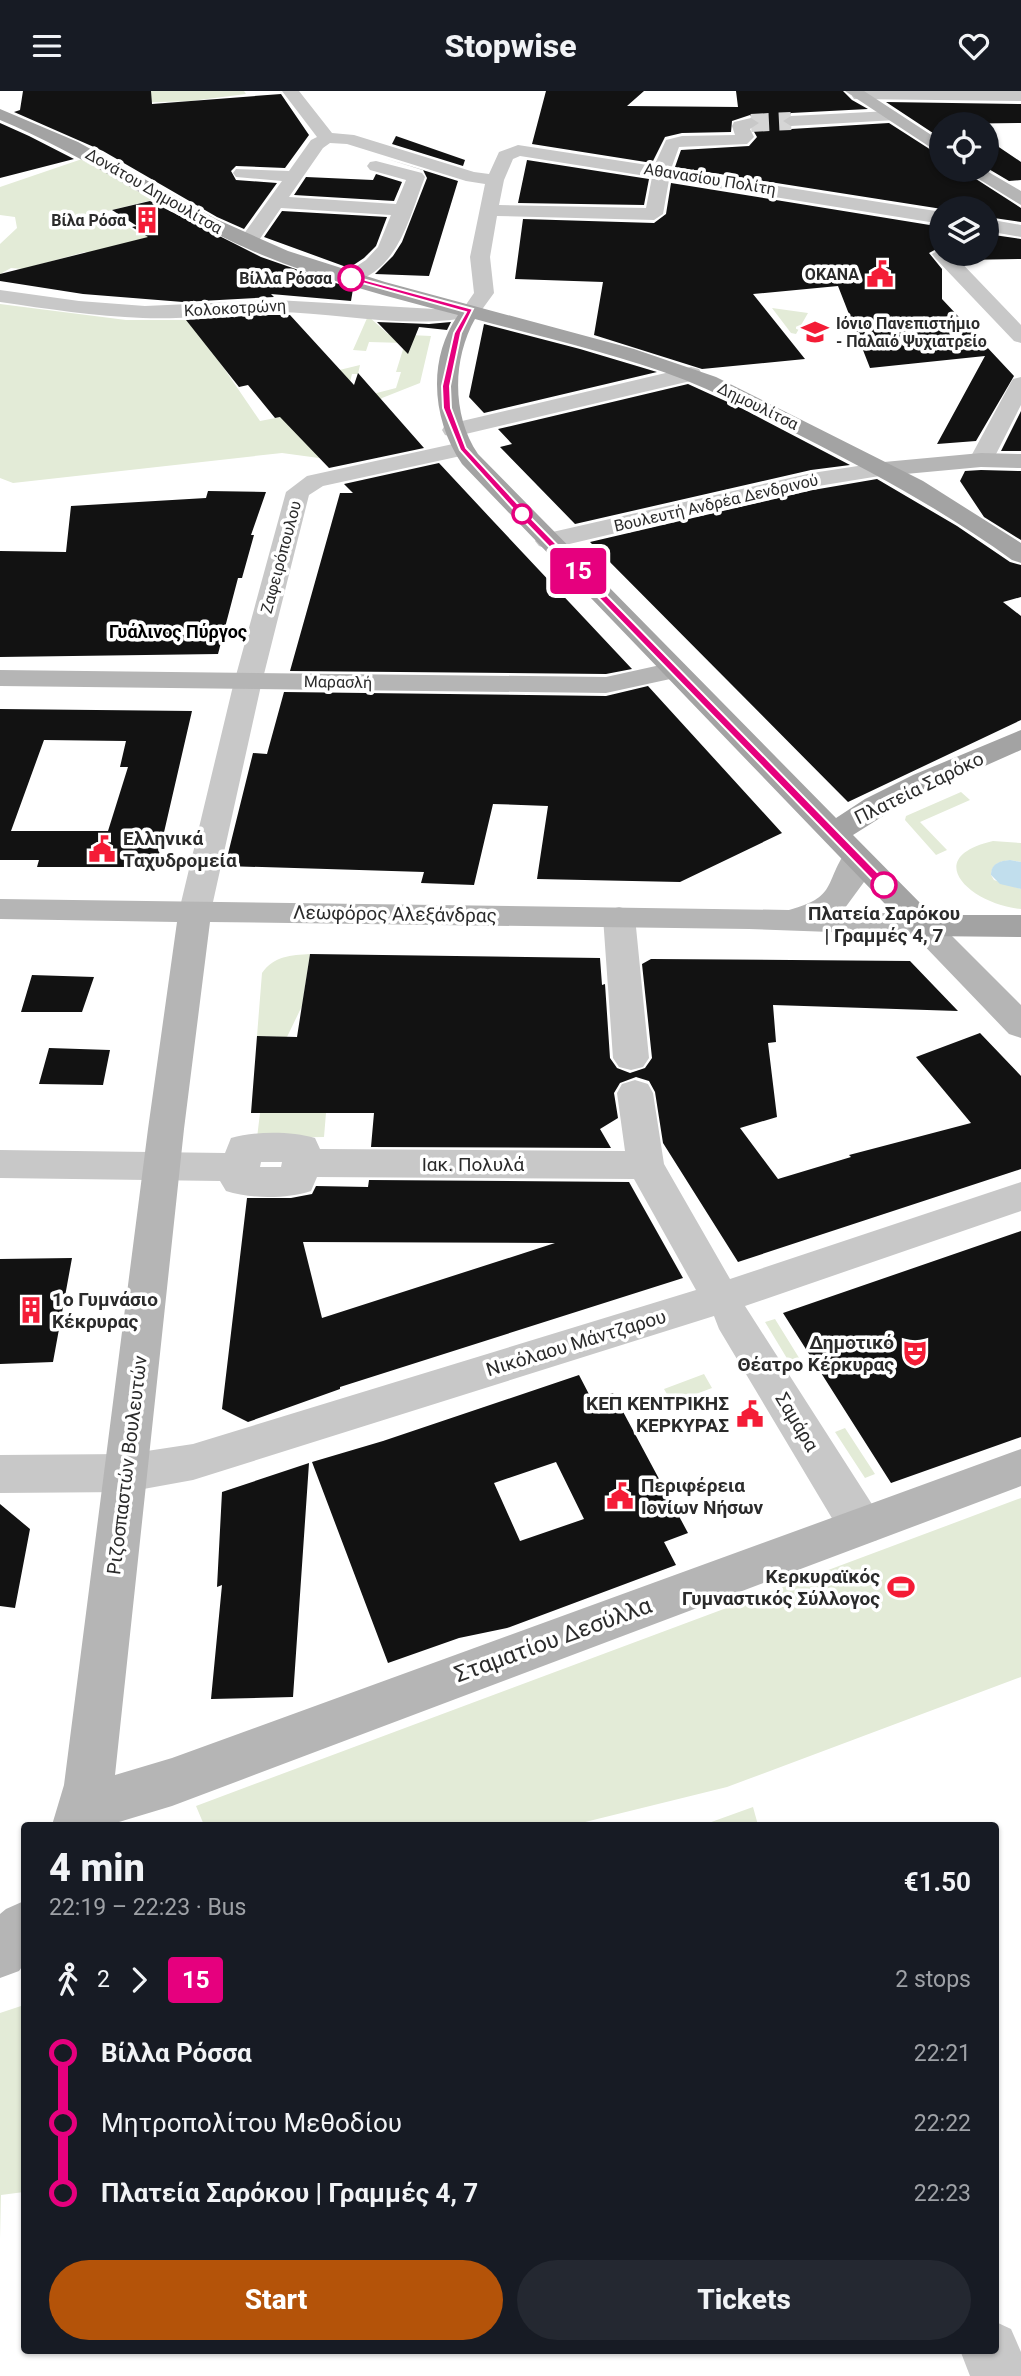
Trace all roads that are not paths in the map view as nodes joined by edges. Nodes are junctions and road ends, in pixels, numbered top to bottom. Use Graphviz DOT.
graph roads {
  1 [pos="290,91"];
  2 [pos="856,94"];
  3 [pos="1021,96"];
  4 [pos="0,114"];
  5 [pos="890,116"];
  6 [pos="792,121"];
  7 [pos="751,123"];
  8 [pos="929,142"];
  9 [pos="320,144"];
  10 [pos="660,171"];
  11 [pos="242,173"];
  12 [pos="294,177"];
  13 [pos="495,180"];
  14 [pos="993,182"];
  15 [pos="812,196"];
  16 [pos="279,197"];
  17 [pos="1021,199"];
  18 [pos="405,205"];
  19 [pos="487,210"];
  20 [pos="901,211"];
  21 [pos="796,213"];
  22 [pos="929,216"];
  23 [pos="999,227"];
  24 [pos="1021,231"];
  25 [pos="929,240"];
  26 [pos="248,242"];
  27 [pos="953,266"];
  28 [pos="350,278"];
  29 [pos="0,296"];
  30 [pos="471,311"];
  31 [pos="1021,337"];
  32 [pos="691,374"];
  33 [pos="1021,384"];
  34 [pos="458,439"];
  35 [pos="981,460"];
  36 [pos="1021,461"];
  37 [pos="884,469"];
  38 [pos="548,541"];
  39 [pos="1021,555"];
  40 [pos="674,670"];
  41 [pos="0,678"];
  42 [pos="249,681"];
  43 [pos="1021,739"];
  44 [pos="834,834"];
  45 [pos="857,858"];
  46 [pos="0,909"];
  47 [pos="195,911"];
  48 [pos="619,917"];
  49 [pos="789,920"];
  50 [pos="923,925"];
  51 [pos="1021,926"];
  52 [pos="1014,1006"];
  53 [pos="0,1164"];
  54 [pos="645,1165"];
  55 [pos="160,1166"];
  56 [pos="1021,1196"];
  57 [pos="1021,1467"];
  58 [pos="127,1473"];
  59 [pos="0,1474"];
  60 [pos="861,1526"];
  61 [pos="88,1820"];
  62 [pos="21,1930"];
  63 [pos="0,1952"];
  64 [pos="21,1960"];
  65 [pos="0,1966"];
  66 [pos="991,2354"];
  67 [pos="1000,2376"];
  1 -- 9 [label="street"];
  2 -- 3 [label="street"];
  2 -- 5 [label="street"];
  4 -- 26 [label="main road, Δονάτου Δημουλίτσα"];
  5 -- 6 [label="street"];
  5 -- 8 [label="street"];
  7 -- 10 [label="street"];
  9 -- 12 [label="street"];
  9 -- 13 [label="street"];
  9 -- 18 [label="street"];
  10 -- 13 [label="street, Αθανασίου Πολίτη"];
  10 -- 15 [label="street, Αθανασίου Πολίτη"];
  10 -- 19 [label="street"];
  11 -- 12 [label="street"];
  12 -- 16 [label="street"];
  13 -- 19 [label="street, Αθανασίου Πολίτη"];
  14 -- 17 [label="street"];
  15 -- 20 [label="street, Αθανασίου Πολίτη"];
  15 -- 21 [label="street"];
  16 -- 18 [label="street"];
  16 -- 26 [label="street"];
  18 -- 28 [label="street"];
  19 -- 30 [label="street, Αθανασίου Πολίτη"];
  20 -- 22 [label="street, Αθανασίου Πολίτη"];
  20 -- 25 [label="street"];
  23 -- 24 [label="street"];
  26 -- 28 [label="main road, Δονάτου Δημουλίτσα"];
  27 -- 31 [label="street"];
  28 -- 30 [label="main road, Δονάτου Δημουλίτσα"];
  29 -- 30 [label="street, Κολοκοτρώνη"];
  30 -- 32 [label="main road, Δημουλίτσα"];
  30 -- 34 [label="main road"];
  32 -- 34 [label="street"];
  32 -- 37 [label="main road, Δημουλίτσα"];
  33 -- 35 [label="street"];
  34 -- 38 [label="main road"];
  34 -- 42 [label="street, Ζαφειρόπουλου"];
  35 -- 36 [label="street"];
  35 -- 37 [label="street"];
  37 -- 38 [label="street, Βουλευτή Ανδρέα Δενδρινού"];
  37 -- 39 [label="main road, Δημουλίτσα"];
  38 -- 40 [label="main road"];
  40 -- 42 [label="street, Μαρασλή"];
  40 -- 44 [label="main road"];
  41 -- 42 [label="street, Μαρασλή"];
  42 -- 47 [label="street, Ζαφειρόπουλου"];
  43 -- 44 [label="main road, Πλατεία Σαρόκο"];
  44 -- 45 [label="main road, Πλατεία Σαρόκο"];
  45 -- 49 [label="street, Λεωφόρος Αλεξάνδρας"];
  45 -- 50 [label="main road, Πλατεία Σαρόκο"];
  46 -- 47 [label="street, Λεωφόρος Αλεξάνδρας"];
  47 -- 48 [label="street, Λεωφόρος Αλεξάνδρας"];
  47 -- 55 [label="street, Ριζοσπαστών Βουλευτών"];
  48 -- 49 [label="street, Λεωφόρος Αλεξάνδρας"];
  48 -- 54 [label="street, Σαμάρα"];
  49 -- 50 [label="street, Λεωφόρος Αλεξάνδρας"];
  50 -- 51 [label="main road"];
  50 -- 52 [label="street"];
  53 -- 55 [label="street, Ιακ. Πολυλά"];
  54 -- 55 [label="street, Ιακ. Πολυλά"];
  54 -- 60 [label="street, Σαμάρα"];
  55 -- 58 [label="street, Ριζοσπαστών Βουλευτών"];
  56 -- 58 [label="street, Νικόλαου Μάντζαρου"];
  57 -- 60 [label="street, Σταματίου Δεσύλλα"];
  58 -- 59 [label="street, Νικόλαου Μάντζαρου"];
  58 -- 61 [label="street, Ριζοσπαστών Βουλευτών"];
  60 -- 61 [label="street, Σταματίου Δεσύλλα"];
  62 -- 63 [label="street"];
  64 -- 65 [label="street"];
  66 -- 67 [label="street"];
}
